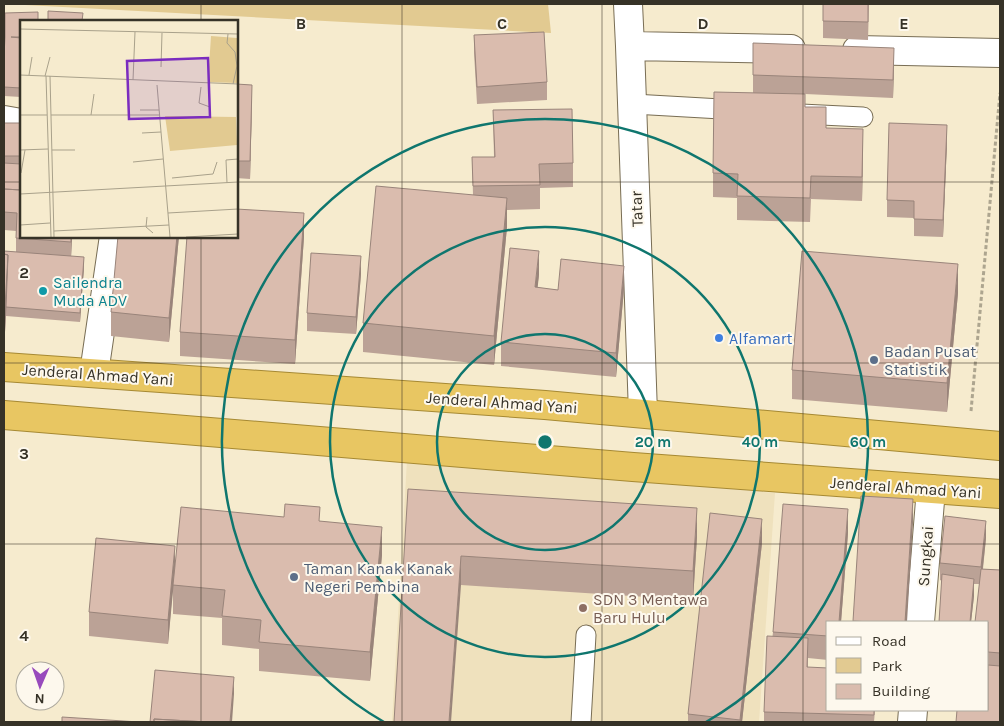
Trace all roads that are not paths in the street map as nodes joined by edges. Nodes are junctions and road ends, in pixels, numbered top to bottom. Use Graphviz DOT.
graph roads {
  1 [pos="628,4"];
  2 [pos="630,46"];
  3 [pos="1000,52"];
  4 [pos="632,104"];
  5 [pos="757,111"];
  6 [pos="786,113"];
  7 [pos="863,117"];
  8 [pos="4,120"];
  9 [pos="20,123"];
  10 [pos="114,238"];
  11 [pos="4,367"];
  12 [pos="94,373"];
  13 [pos="643,413"];
  14 [pos="4,415"];
  15 [pos="1000,446"];
  16 [pos="930,489"];
  17 [pos="1000,494"];
  18 [pos="920,621"];
  19 [pos="586,635"];
  20 [pos="581,722"];
  1 -- 2 [label="street, Tatar"];
  2 -- 3 [label="street"];
  2 -- 4 [label="street, Tatar"];
  4 -- 5 [label="lane"];
  4 -- 13 [label="street, Tatar"];
  6 -- 7 [label="lane"];
  8 -- 9 [label="street"];
  10 -- 12 [label="street"];
  11 -- 12 [label="highway, Jenderal Ahmad Yani"];
  12 -- 13 [label="highway, Jenderal Ahmad Yani"];
  13 -- 15 [label="highway, Jenderal Ahmad Yani"];
  14 -- 16 [label="highway, Jenderal Ahmad Yani"];
  16 -- 17 [label="highway, Jenderal Ahmad Yani"];
  16 -- 18 [label="street, Sungkai"];
  19 -- 20 [label="lane"];
}
